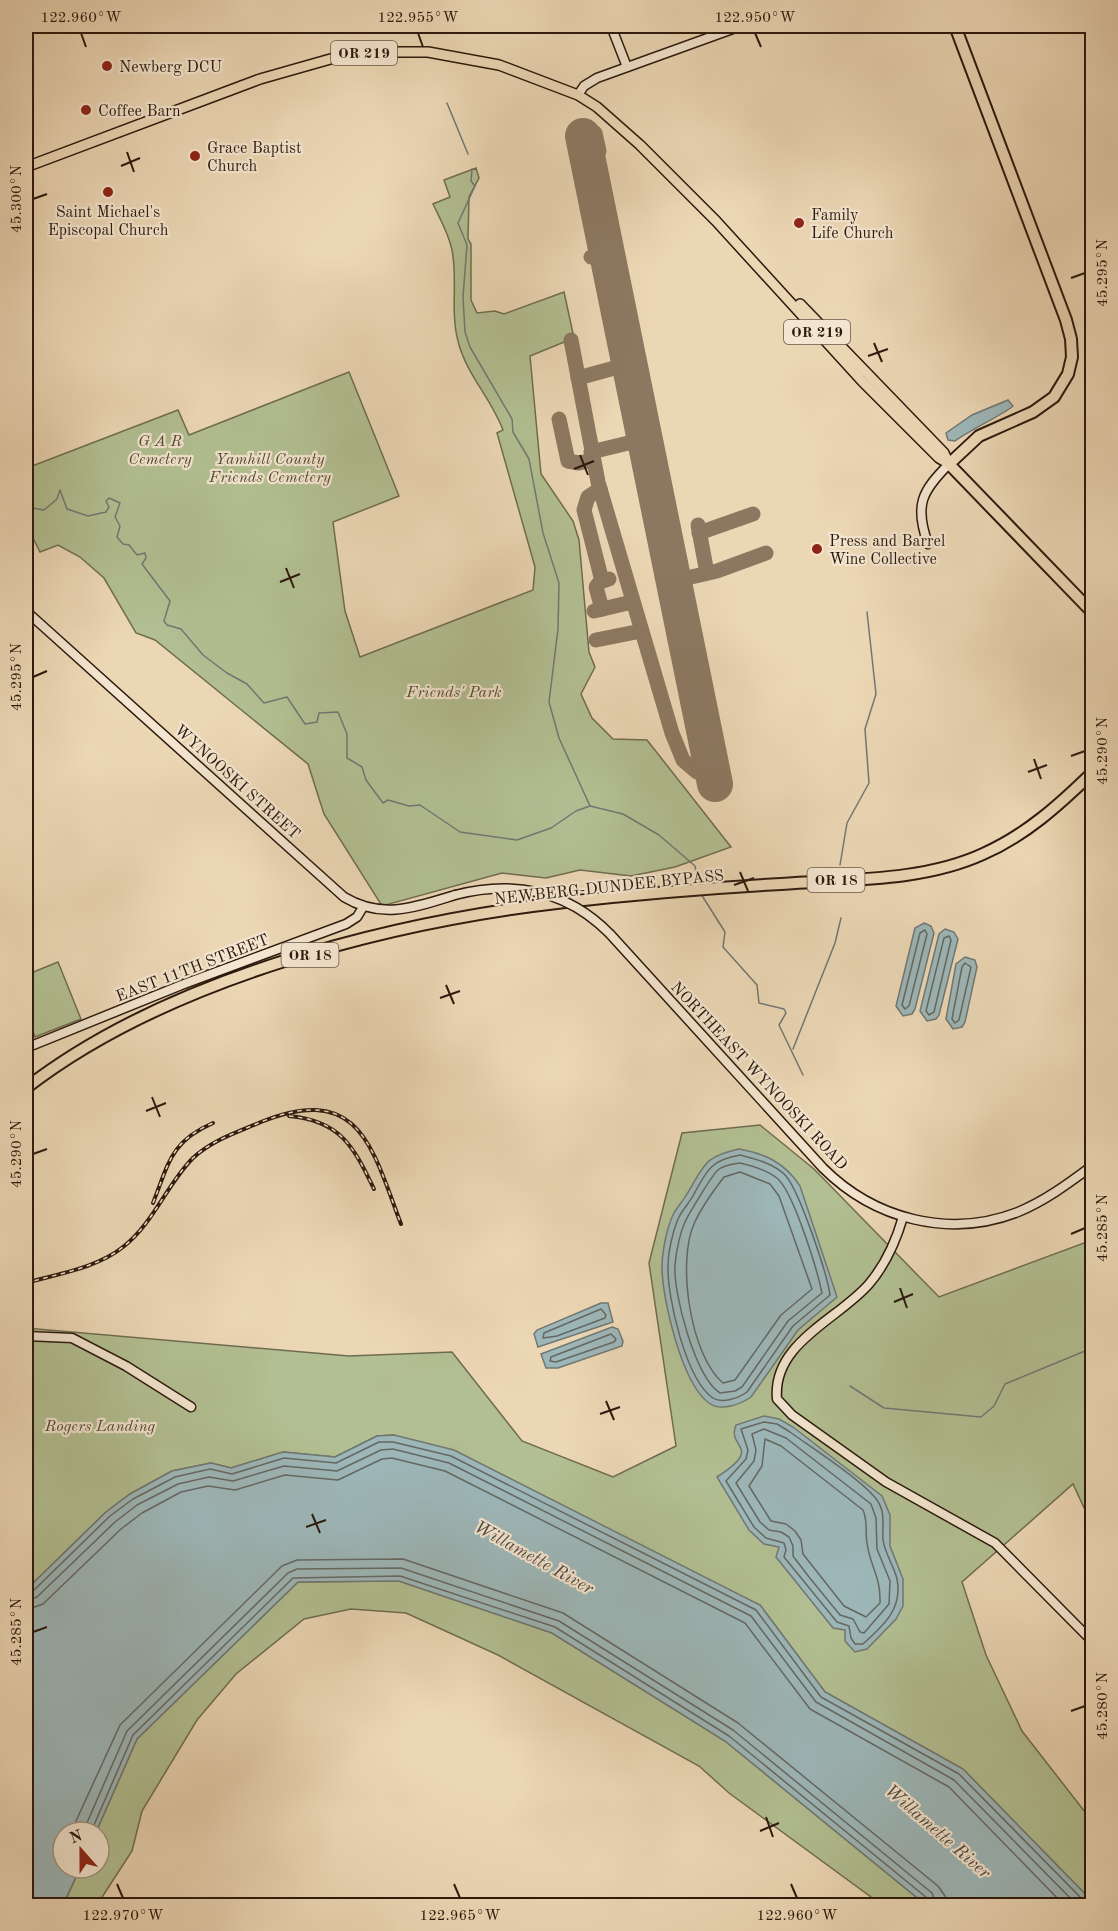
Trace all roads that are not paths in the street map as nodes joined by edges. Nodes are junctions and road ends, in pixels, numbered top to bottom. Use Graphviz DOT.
graph roads {
  1 [pos="611,26"];
  2 [pos="741,26"];
  3 [pos="955,26"];
  4 [pos="627,66"];
  5 [pos="538,80"];
  6 [pos="578,95"];
  7 [pos="605,116"];
  8 [pos="26,167"];
  9 [pos="949,464"];
  10 [pos="928,544"];
  11 [pos="26,610"];
  12 [pos="1092,612"];
  13 [pos="1092,773"];
  14 [pos="454,895"];
  15 [pos="363,907"];
  16 [pos="26,1048"];
  17 [pos="26,1088"];
  18 [pos="1092,1166"];
  19 [pos="903,1217"];
  20 [pos="26,1336"];
  21 [pos="191,1407"];
  22 [pos="1092,1641"];
  1 -- 4 [label="street"];
  2 -- 4 [label="street"];
  3 -- 9 [label="highway"];
  4 -- 6 [label="street"];
  5 -- 6 [label="main road, OR 219"];
  5 -- 7 [label="main road, OR 219"];
  5 -- 8 [label="main road, OR 219"];
  6 -- 7 [label="main road, OR 219"];
  7 -- 9 [label="main road, OR 219"];
  9 -- 10 [label="street"];
  9 -- 12 [label="highway, OR 219"];
  11 -- 15 [label="street, WYNOOSKI STREET"];
  13 -- 17 [label="highway, NEWBERG-DUNDEE BYPASS / OR 18"];
  14 -- 15 [label="street, WYNOOSKI STREET"];
  14 -- 19 [label="street, NORTHEAST WYNOOSKI ROAD, bridge"];
  15 -- 16 [label="street, EAST 11TH STREET"];
  18 -- 19 [label="street, NORTHEAST WYNOOSKI ROAD"];
  19 -- 22 [label="street"];
  20 -- 21 [label="street"];
}
